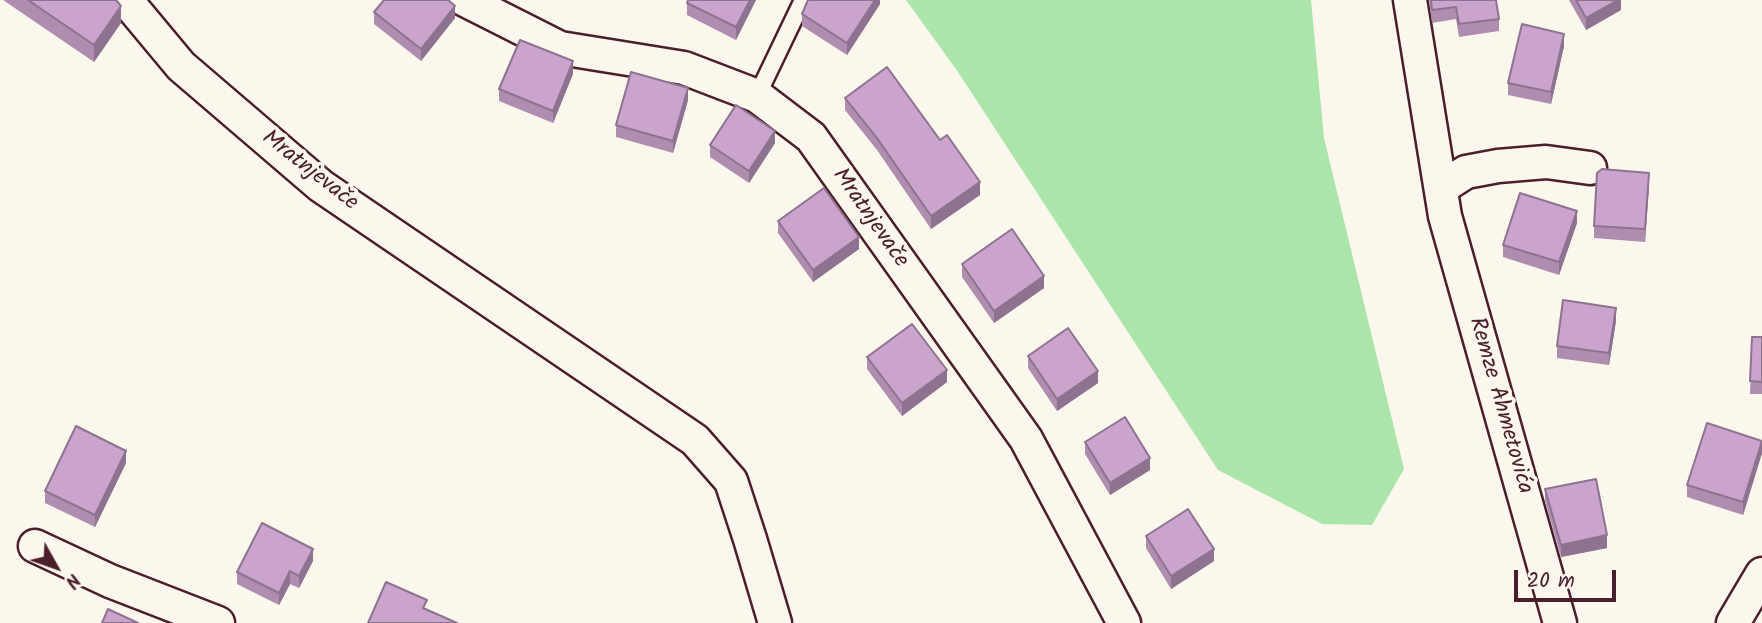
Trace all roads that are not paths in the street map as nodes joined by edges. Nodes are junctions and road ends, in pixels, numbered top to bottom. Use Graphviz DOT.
graph roads {
  1 [pos="126,0"];
  2 [pos="465,0"];
  3 [pos="803,0"];
  4 [pos="1410,0"];
  5 [pos="757,96"];
  6 [pos="1590,168"];
  7 [pos="1441,188"];
  8 [pos="35,546"];
  9 [pos="1762,574"];
  10 [pos="218,623"];
  11 [pos="775,623"];
  12 [pos="1124,623"];
  13 [pos="1560,623"];
  14 [pos="1733,623"];
  1 -- 11 [label="street, Mratnjevače"];
  2 -- 5 [label="street, Mratnjevače"];
  3 -- 5 [label="lane"];
  4 -- 7 [label="street, Remze Ahmetovića"];
  5 -- 12 [label="street, Mratnjevače"];
  6 -- 7 [label="street"];
  7 -- 13 [label="street, Remze Ahmetovića"];
  8 -- 10 [label="street"];
  9 -- 14 [label="street"];
}
